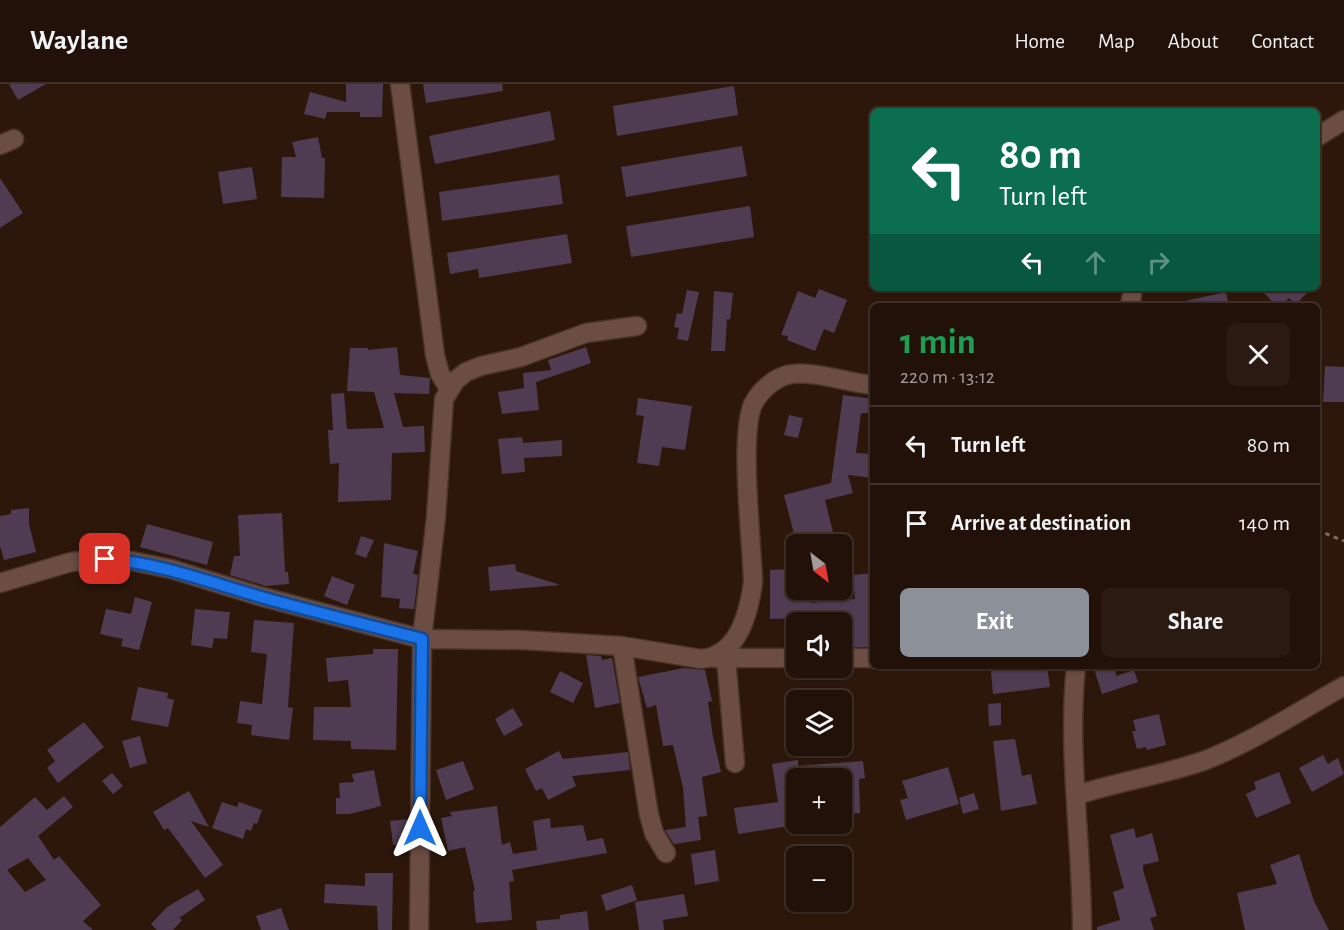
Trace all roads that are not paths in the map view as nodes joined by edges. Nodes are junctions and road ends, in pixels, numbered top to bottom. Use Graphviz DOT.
graph roads {
  1 [pos="400,84"];
  2 [pos="1344,120"];
  3 [pos="1320,135"];
  4 [pos="638,326"];
  5 [pos="870,385"];
  6 [pos="449,389"];
  7 [pos="0,583"];
  8 [pos="422,639"];
  9 [pos="622,646"];
  10 [pos="719,658"];
  11 [pos="786,658"];
  12 [pos="852,658"];
  13 [pos="870,658"];
  14 [pos="1076,669"];
  15 [pos="1344,686"];
  16 [pos="735,763"];
  17 [pos="1077,795"];
  18 [pos="666,853"];
  19 [pos="419,930"];
  20 [pos="1082,930"];
  1 -- 6 [label="street"];
  2 -- 3 [label="street"];
  4 -- 6 [label="street"];
  5 -- 10 [label="street"];
  6 -- 8 [label="street"];
  7 -- 8 [label="street"];
  8 -- 9 [label="street"];
  8 -- 19 [label="street"];
  9 -- 10 [label="street"];
  9 -- 18 [label="street"];
  10 -- 11 [label="street"];
  10 -- 16 [label="street"];
  12 -- 13 [label="street"];
  14 -- 17 [label="street"];
  15 -- 17 [label="street"];
  17 -- 20 [label="street"];
}
